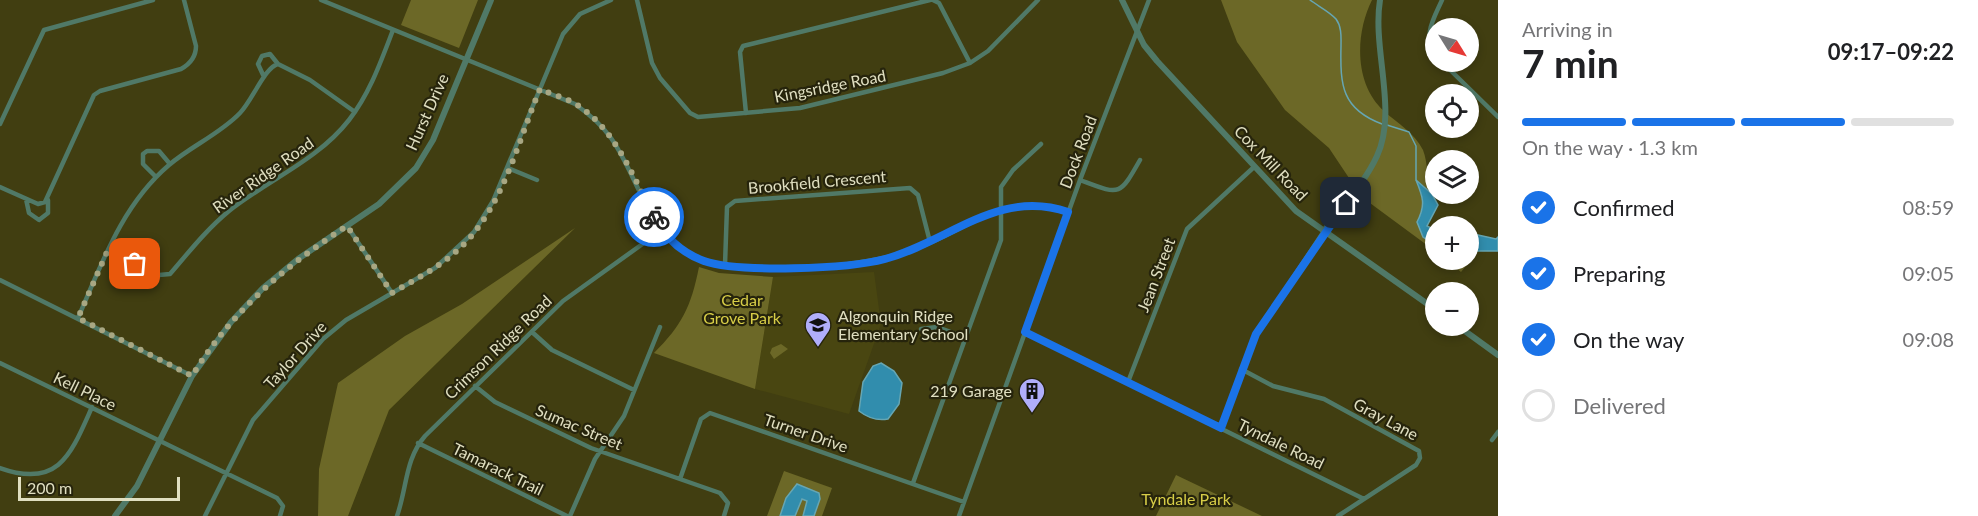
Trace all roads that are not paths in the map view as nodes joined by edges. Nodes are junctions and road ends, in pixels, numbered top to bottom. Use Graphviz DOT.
graph roads {
  1 [pos="153,0"];
  2 [pos="184,0"];
  3 [pos="321,0"];
  4 [pos="491,0"];
  5 [pos="611,0"];
  6 [pos="637,0"];
  7 [pos="932,0"];
  8 [pos="1038,0"];
  9 [pos="1122,0"];
  10 [pos="1149,0"];
  11 [pos="1380,0"];
  12 [pos="1442,0"];
  13 [pos="1435,18"];
  14 [pos="393,30"];
  15 [pos="1138,30"];
  16 [pos="465,58"];
  17 [pos="970,63"];
  18 [pos="278,64"];
  19 [pos="1452,72"];
  20 [pos="264,77"];
  21 [pos="540,89"];
  22 [pos="356,112"];
  23 [pos="746,113"];
  24 [pos="1498,117"];
  25 [pos="0,124"];
  26 [pos="1041,144"];
  27 [pos="1140,159"];
  28 [pos="170,164"];
  29 [pos="1254,167"];
  30 [pos="508,168"];
  31 [pos="156,177"];
  32 [pos="537,180"];
  33 [pos="1080,180"];
  34 [pos="0,187"];
  35 [pos="26,199"];
  36 [pos="48,200"];
  37 [pos="1002,208"];
  38 [pos="1068,212"];
  39 [pos="347,226"];
  40 [pos="662,230"];
  41 [pos="1324,231"];
  42 [pos="930,243"];
  43 [pos="107,252"];
  44 [pos="725,265"];
  45 [pos="0,280"];
  46 [pos="392,293"];
  47 [pos="1425,302"];
  48 [pos="78,318"];
  49 [pos="660,327"];
  50 [pos="921,329"];
  51 [pos="532,332"];
  52 [pos="1025,332"];
  53 [pos="1472,336"];
  54 [pos="965,337"];
  55 [pos="1498,354"];
  56 [pos="0,363"];
  57 [pos="1241,369"];
  58 [pos="192,376"];
  59 [pos="1128,382"];
  60 [pos="475,386"];
  61 [pos="634,390"];
  62 [pos="92,407"];
  63 [pos="1221,428"];
  64 [pos="1498,432"];
  65 [pos="1492,440"];
  66 [pos="159,441"];
  67 [pos="418,443"];
  68 [pos="600,451"];
  69 [pos="0,468"];
  70 [pos="226,472"];
  71 [pos="680,479"];
  72 [pos="913,483"];
  73 [pos="1364,499"];
  74 [pos="964,502"];
  75 [pos="115,516"];
  76 [pos="205,516"];
  77 [pos="280,516"];
  78 [pos="398,516"];
  79 [pos="568,516"];
  80 [pos="724,516"];
  81 [pos="959,516"];
  82 [pos="1338,516"];
  1 -- 25 [label="street"];
  2 -- 36 [label="street"];
  3 -- 14 [label="street"];
  4 -- 16 [label="street, Hurst Drive"];
  5 -- 21 [label="street, Taylor Drive"];
  6 -- 23 [label="street, Kingsridge Road"];
  7 -- 17 [label="street"];
  7 -- 23 [label="street"];
  8 -- 17 [label="street, Kingsridge Road"];
  9 -- 15 [label="street, Cox Mill Road"];
  10 -- 15 [label="street, Dock Road"];
  11 -- 41 [label="street"];
  12 -- 13 [label="street"];
  14 -- 16 [label="street"];
  14 -- 22 [label="street, River Ridge Road"];
  15 -- 29 [label="street, Cox Mill Road"];
  15 -- 33 [label="street, Dock Road"];
  16 -- 21 [label="street"];
  16 -- 39 [label="street, Hurst Drive"];
  17 -- 23 [label="street, Kingsridge Road"];
  18 -- 20 [label="street"];
  18 -- 20 [label="street"];
  18 -- 22 [label="street"];
  19 -- 24 [label="street"];
  20 -- 28 [label="street"];
  21 -- 30 [label="street, Taylor Drive"];
  21 -- 40 [label="street"];
  22 -- 43 [label="street, River Ridge Road"];
  26 -- 37 [label="street"];
  27 -- 33 [label="street"];
  28 -- 31 [label="street"];
  28 -- 31 [label="street"];
  29 -- 41 [label="street, Cox Mill Road"];
  29 -- 59 [label="street, Jean Street"];
  30 -- 32 [label="street"];
  30 -- 46 [label="street, Taylor Drive"];
  31 -- 43 [label="street"];
  33 -- 38 [label="street, Dock Road"];
  34 -- 35 [label="street"];
  35 -- 36 [label="street"];
  35 -- 36 [label="street"];
  37 -- 38 [label="street"];
  37 -- 42 [label="street"];
  37 -- 54 [label="street"];
  38 -- 52 [label="street, Dock Road"];
  39 -- 46 [label="street"];
  39 -- 58 [label="street, Hurst Drive"];
  40 -- 44 [label="street"];
  40 -- 51 [label="street, Crimson Ridge Road"];
  41 -- 47 [label="street, Cox Mill Road"];
  41 -- 57 [label="street"];
  42 -- 44 [label="street"];
  42 -- 44 [label="street, Brookfield Crescent"];
  43 -- 48 [label="street"];
  45 -- 48 [label="street"];
  46 -- 70 [label="street, Taylor Drive"];
  48 -- 58 [label="street"];
  49 -- 61 [label="street"];
  50 -- 54 [label="street"];
  51 -- 60 [label="street, Crimson Ridge Road"];
  51 -- 61 [label="street"];
  52 -- 59 [label="street, Tyndale Road"];
  52 -- 74 [label="street, Dock Road"];
  53 -- 55 [label="street"];
  54 -- 72 [label="street"];
  56 -- 62 [label="street, Kell Place"];
  57 -- 63 [label="street"];
  57 -- 73 [label="street, Gray Lane"];
  58 -- 66 [label="street, Hurst Drive"];
  59 -- 63 [label="street, Tyndale Road"];
  60 -- 67 [label="street, Crimson Ridge Road"];
  60 -- 68 [label="street, Sumac Street"];
  61 -- 68 [label="street"];
  62 -- 66 [label="street, Kell Place"];
  62 -- 69 [label="street"];
  63 -- 73 [label="street, Tyndale Road"];
  64 -- 65 [label="street"];
  66 -- 70 [label="street, Kell Place"];
  66 -- 75 [label="street, Hurst Drive"];
  67 -- 78 [label="street, Crimson Ridge Road"];
  67 -- 79 [label="street, Tamarack Trail"];
  68 -- 71 [label="street, Sumac Street"];
  68 -- 79 [label="street"];
  70 -- 76 [label="street, Taylor Drive"];
  70 -- 77 [label="street, Kell Place"];
  71 -- 72 [label="street, Turner Drive"];
  71 -- 80 [label="street, Sumac Street"];
  72 -- 74 [label="street, Turner Drive"];
  73 -- 82 [label="street, Gray Lane"];
  74 -- 81 [label="street, Dock Road"];
}
